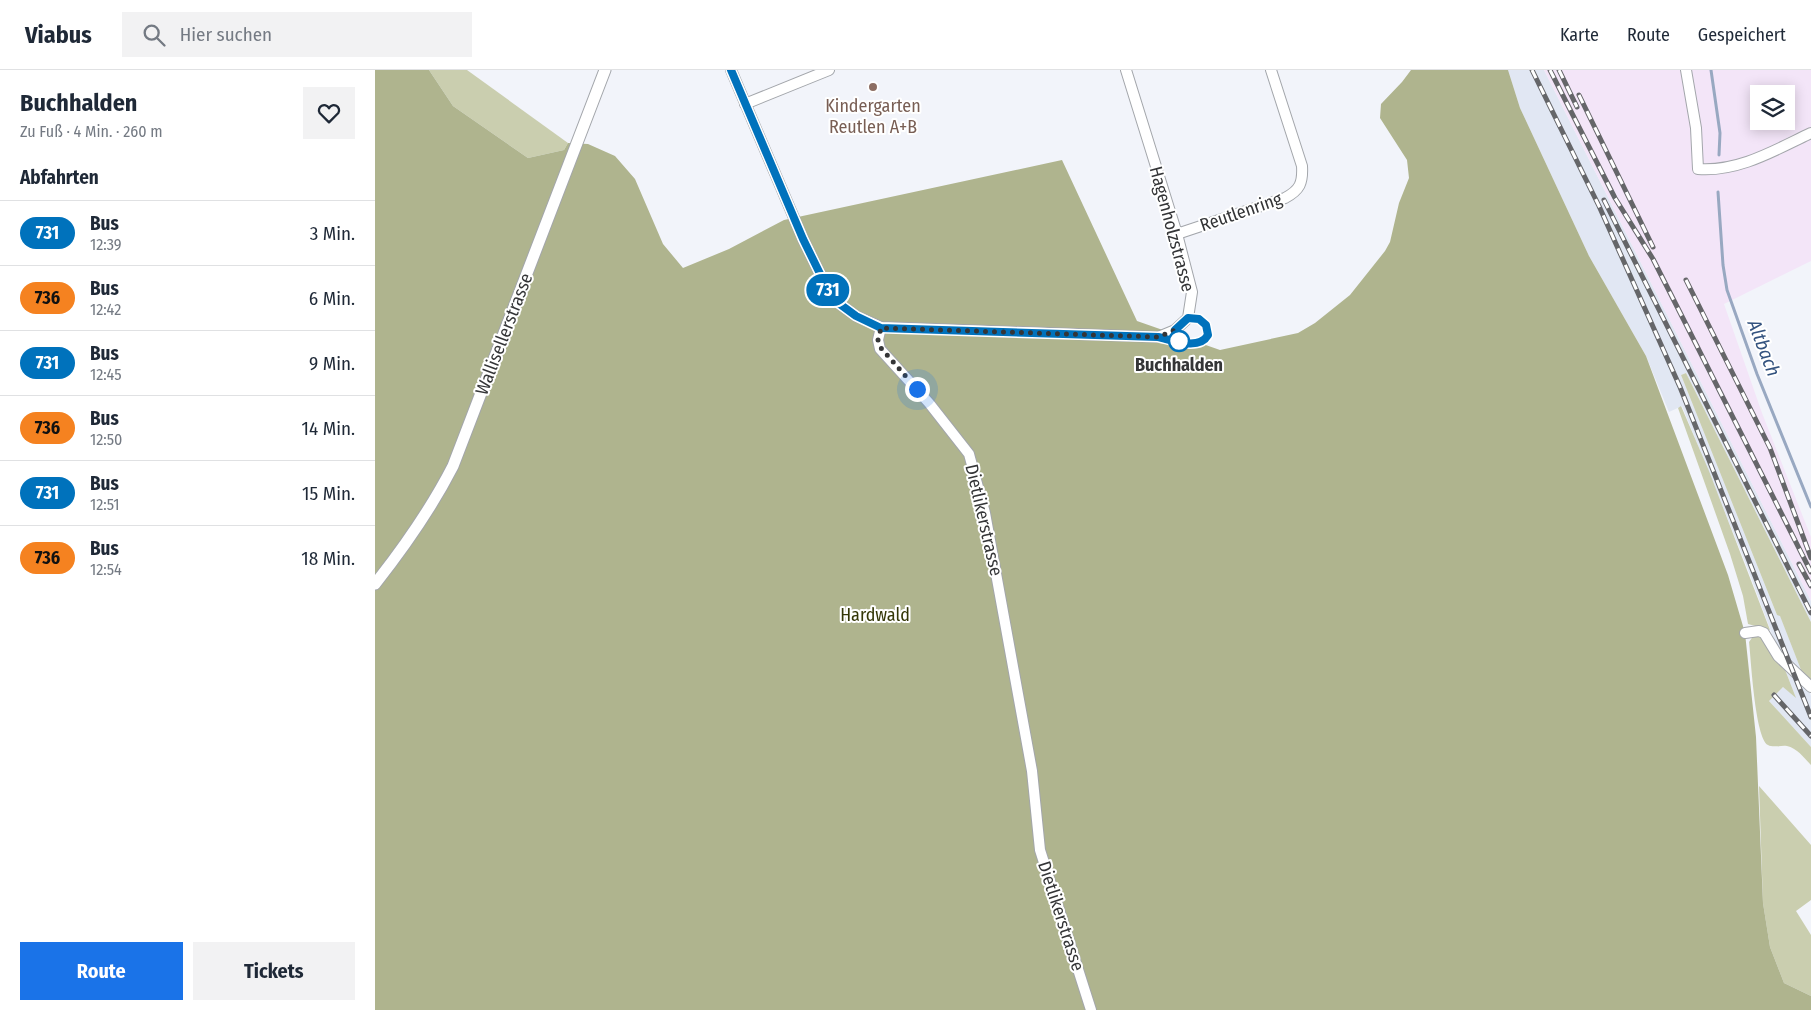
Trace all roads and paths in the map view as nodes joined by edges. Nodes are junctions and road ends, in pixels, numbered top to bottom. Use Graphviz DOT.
graph roads {
  1 [pos="605,70"];
  2 [pos="731,70"];
  3 [pos="829,70"];
  4 [pos="1126,70"];
  5 [pos="1271,70"];
  6 [pos="1686,70"];
  7 [pos="745,104"];
  8 [pos="1811,133"];
  9 [pos="1177,234"];
  10 [pos="881,328"];
  11 [pos="375,584"];
  12 [pos="1745,633"];
  13 [pos="1811,687"];
  14 [pos="1091,1010"];
  1 -- 11 [label="street, Wallisellerstrasse"];
  2 -- 7 [label="street"];
  3 -- 7 [label="street"];
  4 -- 9 [label="street, Hagenholzstrasse"];
  5 -- 9 [label="street, Reutlenring"];
  6 -- 8 [label="street"];
  7 -- 10 [label="street"];
  9 -- 10 [label="street, Hagenholzstrasse"];
  10 -- 14 [label="street, Dietlikerstrasse"];
  12 -- 13 [label="street"];
}
